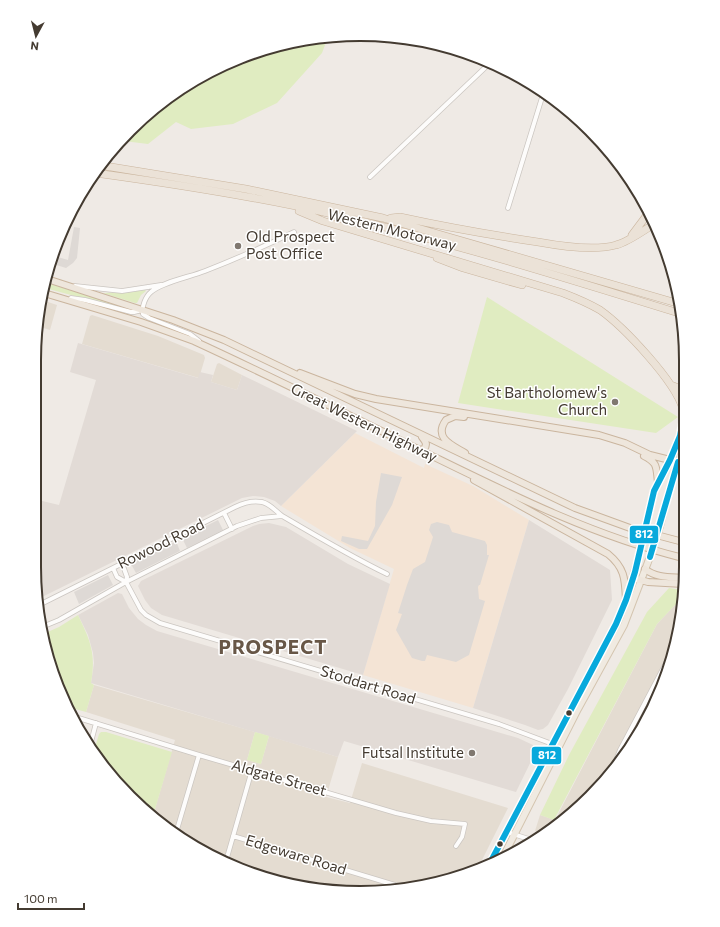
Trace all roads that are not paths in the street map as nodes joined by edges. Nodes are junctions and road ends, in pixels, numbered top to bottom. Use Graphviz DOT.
graph roads {
  1 [pos="486,67"];
  2 [pos="542,98"];
  3 [pos="107,166"];
  4 [pos="101,174"];
  5 [pos="370,177"];
  6 [pos="282,203"];
  7 [pos="508,208"];
  8 [pos="383,218"];
  9 [pos="645,218"];
  10 [pos="650,226"];
  11 [pos="294,232"];
  12 [pos="629,238"];
  13 [pos="51,280"];
  14 [pos="68,285"];
  15 [pos="164,285"];
  16 [pos="48,294"];
  17 [pos="56,296"];
  18 [pos="674,302"];
  19 [pos="142,310"];
  20 [pos="675,312"];
  21 [pos="206,346"];
  22 [pos="265,360"];
  23 [pos="671,385"];
  24 [pos="679,388"];
  25 [pos="679,399"];
  26 [pos="422,435"];
  27 [pos="679,438"];
  28 [pos="419,450"];
  29 [pos="670,460"];
  30 [pos="679,460"];
  31 [pos="447,463"];
  32 [pos="497,471"];
  33 [pos="658,482"];
  34 [pos="224,513"];
  35 [pos="283,516"];
  36 [pos="232,529"];
  37 [pos="679,541"];
  38 [pos="679,557"];
  39 [pos="122,563"];
  40 [pos="113,568"];
  41 [pos="645,569"];
  42 [pos="387,574"];
  43 [pos="633,578"];
  44 [pos="678,578"];
  45 [pos="641,580"];
  46 [pos="126,582"];
  47 [pos="678,584"];
  48 [pos="626,600"];
  49 [pos="43,603"];
  50 [pos="46,625"];
  51 [pos="661,672"];
  52 [pos="80,718"];
  53 [pos="96,723"];
  54 [pos="92,739"];
  55 [pos="552,744"];
  56 [pos="559,746"];
  57 [pos="619,752"];
  58 [pos="199,755"];
  59 [pos="252,770"];
  60 [pos="177,828"];
  61 [pos="507,832"];
  62 [pos="514,834"];
  63 [pos="233,836"];
  64 [pos="527,838"];
  65 [pos="456,846"];
  66 [pos="506,850"];
  67 [pos="227,857"];
  68 [pos="494,857"];
  69 [pos="392,884"];
  1 -- 5 [label="street"];
  2 -- 7 [label="street"];
  3 -- 8 [label="highway, Western Motorway"];
  4 -- 6 [label="highway, Western Motorway"];
  6 -- 20 [label="highway, Western Motorway"];
  6 -- 23 [label="highway"];
  8 -- 12 [label="highway"];
  8 -- 18 [label="highway, Western Motorway"];
  9 -- 12 [label="highway"];
  10 -- 12 [label="highway"];
  11 -- 15 [label="street"];
  13 -- 14 [label="highway, Great Western Highway"];
  14 -- 15 [label="street"];
  14 -- 19 [label="highway, Great Western Highway"];
  15 -- 19 [label="street"];
  16 -- 17 [label="highway, Great Western Highway"];
  17 -- 19 [label="street"];
  17 -- 21 [label="highway, Great Western Highway"];
  19 -- 21 [label="street"];
  19 -- 22 [label="highway, Great Western Highway"];
  21 -- 28 [label="highway, Great Western Highway"];
  22 -- 26 [label="highway, Great Western Highway"];
  22 -- 29 [label="highway"];
  23 -- 24 [label="highway"];
  23 -- 25 [label="highway"];
  26 -- 28 [label="highway"];
  26 -- 32 [label="highway, Great Western Highway"];
  27 -- 29 [label="main road"];
  28 -- 31 [label="highway, Great Western Highway"];
  29 -- 33 [label="main road"];
  30 -- 41 [label="main road, bridge"];
  31 -- 38 [label="highway, Great Western Highway"];
  31 -- 48 [label="highway"];
  32 -- 33 [label="highway"];
  32 -- 37 [label="highway, Great Western Highway"];
  33 -- 43 [label="main road, bridge"];
  34 -- 35 [label="street, Rowood Road"];
  34 -- 36 [label="street"];
  34 -- 39 [label="street, Rowood Road"];
  35 -- 36 [label="street, Rowood Road"];
  35 -- 42 [label="street, Rowood Road"];
  36 -- 46 [label="street, Rowood Road"];
  39 -- 40 [label="street, Rowood Road"];
  39 -- 46 [label="street, Stoddart Road"];
  40 -- 46 [label="street, Stoddart Road"];
  40 -- 49 [label="street, Rowood Road"];
  41 -- 44 [label="highway"];
  41 -- 45 [label="main road"];
  43 -- 45 [label="highway"];
  43 -- 48 [label="main road"];
  45 -- 47 [label="highway"];
  45 -- 56 [label="main road"];
  46 -- 50 [label="street, Rowood Road"];
  46 -- 55 [label="street, Stoddart Road"];
  48 -- 55 [label="main road"];
  51 -- 57 [label="street"];
  52 -- 53 [label="street, Aldgate Street"];
  53 -- 54 [label="street"];
  53 -- 58 [label="street, Aldgate Street"];
  55 -- 56 [label="street, Stoddart Road"];
  55 -- 61 [label="main road"];
  56 -- 62 [label="main road"];
  58 -- 59 [label="street, Aldgate Street"];
  58 -- 60 [label="street"];
  59 -- 63 [label="street"];
  59 -- 65 [label="street, Aldgate Street"];
  61 -- 62 [label="street"];
  61 -- 68 [label="main road"];
  62 -- 64 [label="street"];
  62 -- 66 [label="main road"];
  63 -- 67 [label="street"];
  63 -- 69 [label="street, Edgeware Road"];
}
